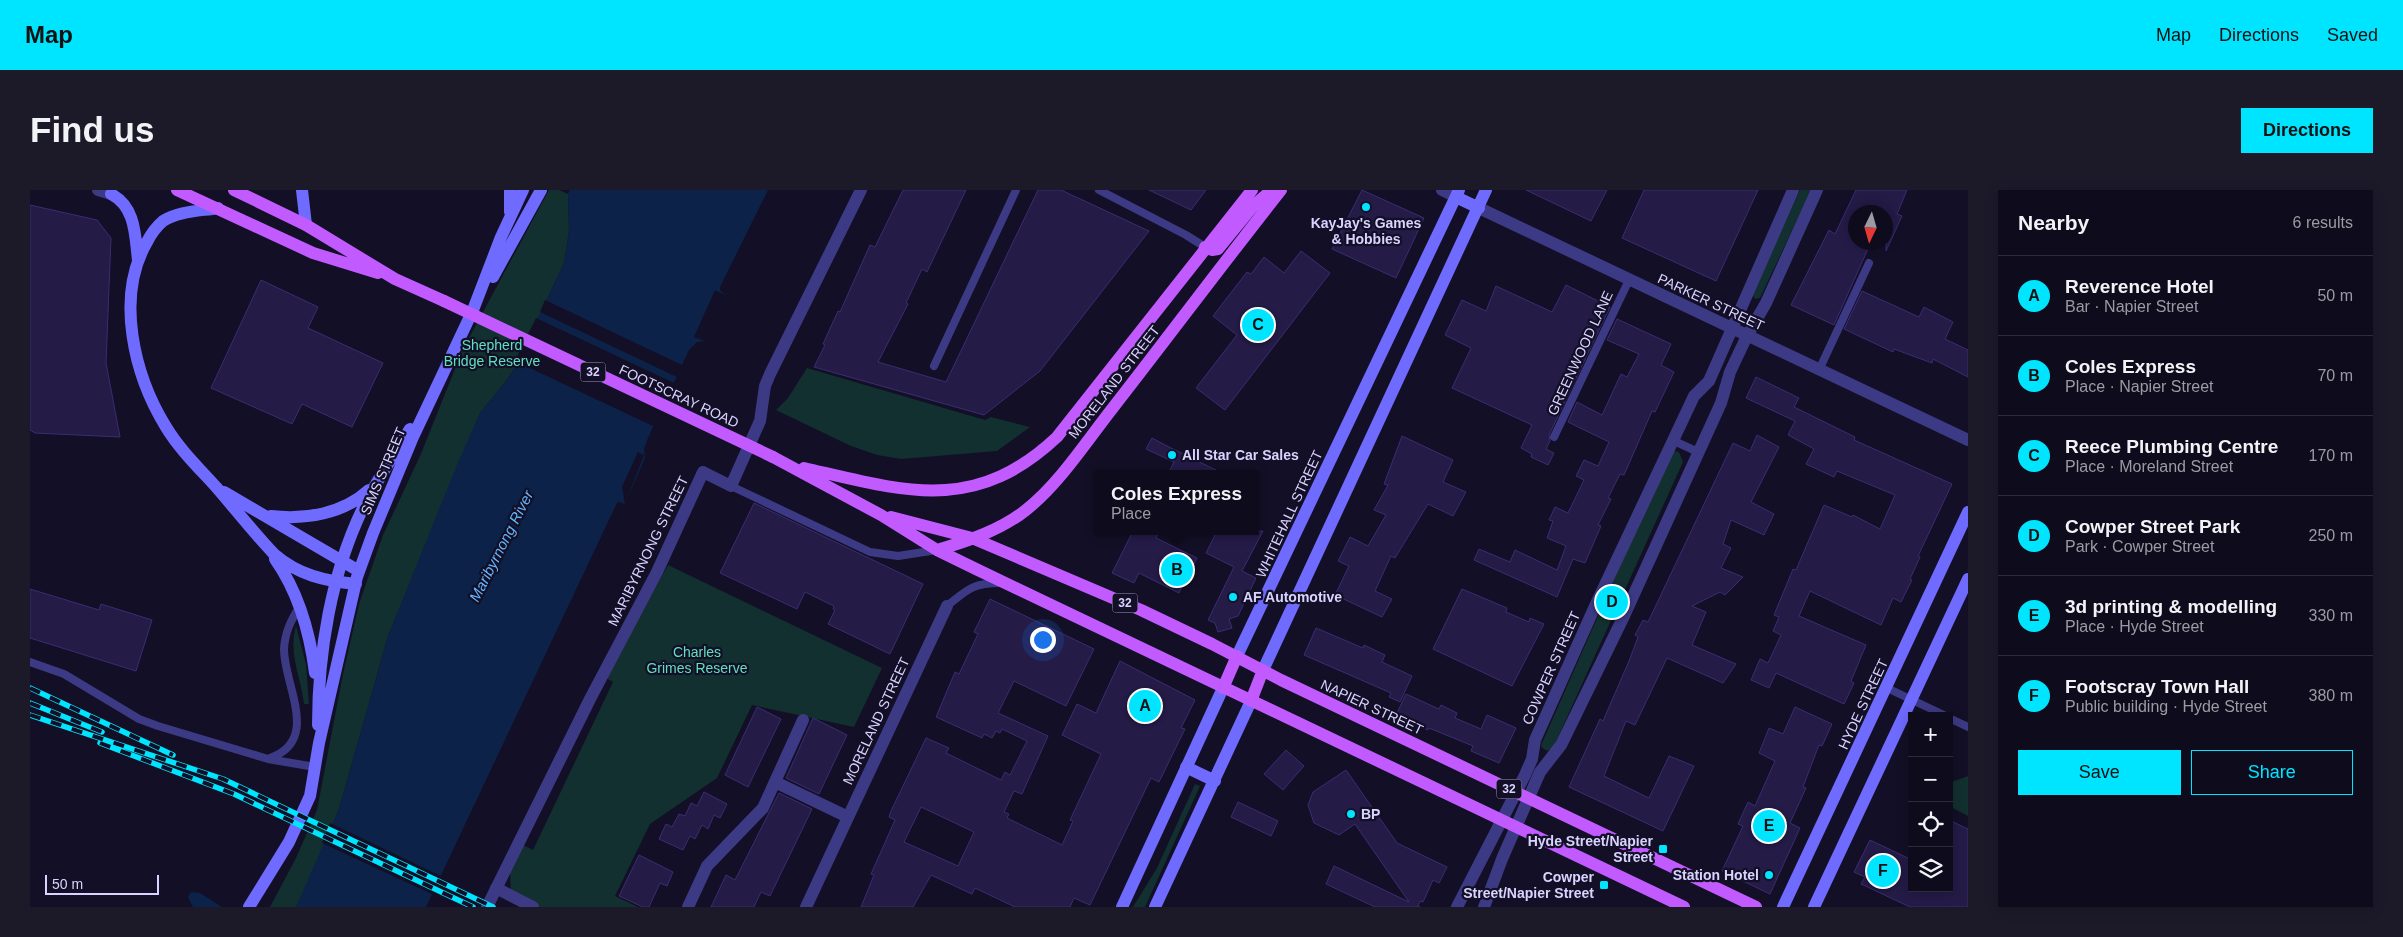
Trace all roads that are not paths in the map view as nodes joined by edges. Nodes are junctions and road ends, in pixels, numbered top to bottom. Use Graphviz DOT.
graph roads {
  1 [pos="98,190"];
  2 [pos="177,190"];
  3 [pos="234,190"];
  4 [pos="302,190"];
  5 [pos="510,190"];
  6 [pos="522,190"];
  7 [pos="541,190"];
  8 [pos="861,190"];
  9 [pos="1016,190"];
  10 [pos="1099,190"];
  11 [pos="1252,190"];
  12 [pos="1272,190"];
  13 [pos="1281,190"];
  14 [pos="1442,190"];
  15 [pos="1486,190"];
  16 [pos="1793,190"];
  17 [pos="1817,190"];
  18 [pos="1457,193"];
  19 [pos="218,208"];
  20 [pos="1479,208"];
  21 [pos="509,220"];
  22 [pos="306,225"];
  23 [pos="1205,247"];
  24 [pos="138,260"];
  25 [pos="1869,263"];
  26 [pos="395,279"];
  27 [pos="1628,280"];
  28 [pos="473,310"];
  29 [pos="1732,329"];
  30 [pos="1747,336"];
  31 [pos="934,366"];
  32 [pos="1819,370"];
  33 [pos="437,385"];
  34 [pos="1554,437"];
  35 [pos="1672,440"];
  36 [pos="1968,440"];
  37 [pos="1698,452"];
  38 [pos="787,464"];
  39 [pos="378,481"];
  40 [pos="216,486"];
  41 [pos="734,487"];
  42 [pos="929,492"];
  43 [pos="1968,512"];
  44 [pos="263,514"];
  45 [pos="881,514"];
  46 [pos="972,538"];
  47 [pos="264,542"];
  48 [pos="937,550"];
  49 [pos="343,561"];
  50 [pos="360,571"];
  51 [pos="1968,579"];
  52 [pos="337,582"];
  53 [pos="1004,582"];
  54 [pos="356,584"];
  55 [pos="300,606"];
  56 [pos="947,606"];
  57 [pos="1237,656"];
  58 [pos="30,662"];
  59 [pos="1263,670"];
  60 [pos="1223,688"];
  61 [pos="1887,688"];
  62 [pos="318,696"];
  63 [pos="1911,699"];
  64 [pos="1251,701"];
  65 [pos="1938,712"];
  66 [pos="803,720"];
  67 [pos="1953,720"];
  68 [pos="1968,727"];
  69 [pos="319,743"];
  70 [pos="268,759"];
  71 [pos="315,767"];
  72 [pos="1186,767"];
  73 [pos="1215,781"];
  74 [pos="774,782"];
  75 [pos="1522,795"];
  76 [pos="848,817"];
  77 [pos="1502,821"];
  78 [pos="1516,827"];
  79 [pos="496,888"];
  80 [pos="249,907"];
  81 [pos="487,907"];
  82 [pos="532,907"];
  83 [pos="688,907"];
  84 [pos="806,907"];
  85 [pos="1122,907"];
  86 [pos="1155,907"];
  87 [pos="1457,907"];
  88 [pos="1484,907"];
  89 [pos="1684,907"];
  90 [pos="1756,907"];
  91 [pos="1783,907"];
  92 [pos="1814,907"];
  1 -- 24 [label="street"];
  2 -- 19 [label="main road, FOOTSCRAY ROAD / 32"];
  3 -- 22 [label="main road, FOOTSCRAY ROAD / 32"];
  4 -- 22 [label="street"];
  5 -- 21 [label="street"];
  6 -- 21 [label="street, SIMS STREET"];
  7 -- 28 [label="street, SIMS STREET"];
  8 -- 41 [label="street"];
  9 -- 31 [label="lane"];
  10 -- 23 [label="lane"];
  11 -- 23 [label="main road, MORELAND STREET"];
  12 -- 23 [label="main road"];
  13 -- 46 [label="main road, MORELAND STREET"];
  14 -- 18 [label="street, PARKER STREET"];
  15 -- 20 [label="street"];
  16 -- 29 [label="street, COWPER STREET"];
  17 -- 30 [label="street, COWPER STREET"];
  18 -- 20 [label="street, PARKER STREET"];
  18 -- 57 [label="street, WHITEHALL STREET"];
  19 -- 24 [label="street"];
  19 -- 26 [label="main road, FOOTSCRAY ROAD / 32"];
  20 -- 27 [label="street, PARKER STREET"];
  20 -- 59 [label="street"];
  21 -- 28 [label="street, SIMS STREET"];
  22 -- 26 [label="main road, FOOTSCRAY ROAD / 32"];
  23 -- 42 [label="main road, MORELAND STREET"];
  24 -- 40 [label="street"];
  25 -- 32 [label="lane"];
  26 -- 38 [label="main road, FOOTSCRAY ROAD / 32, bridge"];
  27 -- 29 [label="street, PARKER STREET"];
  27 -- 34 [label="lane, GREENWOOD LANE"];
  28 -- 33 [label="street, SIMS STREET"];
  29 -- 30 [label="street, PARKER STREET"];
  29 -- 35 [label="street, COWPER STREET"];
  30 -- 32 [label="street, PARKER STREET"];
  30 -- 37 [label="street, COWPER STREET"];
  32 -- 36 [label="street, PARKER STREET"];
  33 -- 39 [label="street, SIMS STREET"];
  33 -- 50 [label="street, SIMS STREET"];
  35 -- 37 [label="lane"];
  35 -- 75 [label="street, COWPER STREET"];
  37 -- 75 [label="street, COWPER STREET"];
  38 -- 42 [label="main road, FOOTSCRAY ROAD"];
  38 -- 45 [label="main road, FOOTSCRAY ROAD / 32"];
  39 -- 44 [label="street"];
  39 -- 49 [label="street, SIMS STREET"];
  40 -- 44 [label="street"];
  40 -- 47 [label="street"];
  41 -- 48 [label="lane"];
  41 -- 79 [label="street, MARIBYRNONG STREET"];
  43 -- 61 [label="street, HYDE STREET"];
  44 -- 49 [label="street"];
  45 -- 46 [label="main road, FOOTSCRAY ROAD / 32"];
  45 -- 48 [label="main road, FOOTSCRAY ROAD / 32"];
  46 -- 48 [label="main road, MORELAND STREET"];
  46 -- 57 [label="main road, NAPIER STREET / 32"];
  47 -- 52 [label="street"];
  47 -- 55 [label="street"];
  48 -- 53 [label="main road, 32"];
  49 -- 50 [label="street"];
  49 -- 52 [label="street, SIMS STREET"];
  50 -- 54 [label="street, SIMS STREET"];
  51 -- 63 [label="street"];
  52 -- 54 [label="street"];
  52 -- 62 [label="street, SIMS STREET"];
  53 -- 56 [label="lane, MORELAND STREET"];
  53 -- 60 [label="main road, 32"];
  54 -- 69 [label="street, SIMS STREET"];
  55 -- 62 [label="street"];
  55 -- 70 [label="lane"];
  56 -- 76 [label="street, MORELAND STREET"];
  57 -- 59 [label="main road, NAPIER STREET / 32"];
  57 -- 60 [label="main road, WHITEHALL STREET"];
  58 -- 70 [label="lane"];
  59 -- 64 [label="main road"];
  59 -- 75 [label="main road, NAPIER STREET / 32"];
  60 -- 64 [label="main road, 32"];
  60 -- 72 [label="street, WHITEHALL STREET"];
  61 -- 63 [label="lane"];
  61 -- 91 [label="street, HYDE STREET"];
  62 -- 69 [label="street, SIMS STREET"];
  63 -- 65 [label="lane"];
  63 -- 92 [label="street"];
  64 -- 73 [label="street"];
  64 -- 77 [label="main road, 32"];
  66 -- 74 [label="street"];
  67 -- 68 [label="lane"];
  69 -- 71 [label="street, SIMS STREET"];
  70 -- 71 [label="lane"];
  71 -- 80 [label="street, SIMS STREET"];
  72 -- 73 [label="street"];
  72 -- 85 [label="street, WHITEHALL STREET"];
  73 -- 86 [label="street"];
  74 -- 76 [label="street"];
  74 -- 83 [label="street"];
  75 -- 77 [label="street, COWPER STREET"];
  75 -- 78 [label="street, COWPER STREET"];
  75 -- 90 [label="main road, NAPIER STREET / 32"];
  76 -- 84 [label="street, MORELAND STREET"];
  77 -- 78 [label="main road, 32"];
  77 -- 87 [label="street, COWPER STREET"];
  78 -- 88 [label="street, COWPER STREET"];
  78 -- 89 [label="main road, 32"];
  79 -- 81 [label="street, MARIBYRNONG STREET"];
  79 -- 82 [label="street"];
}
